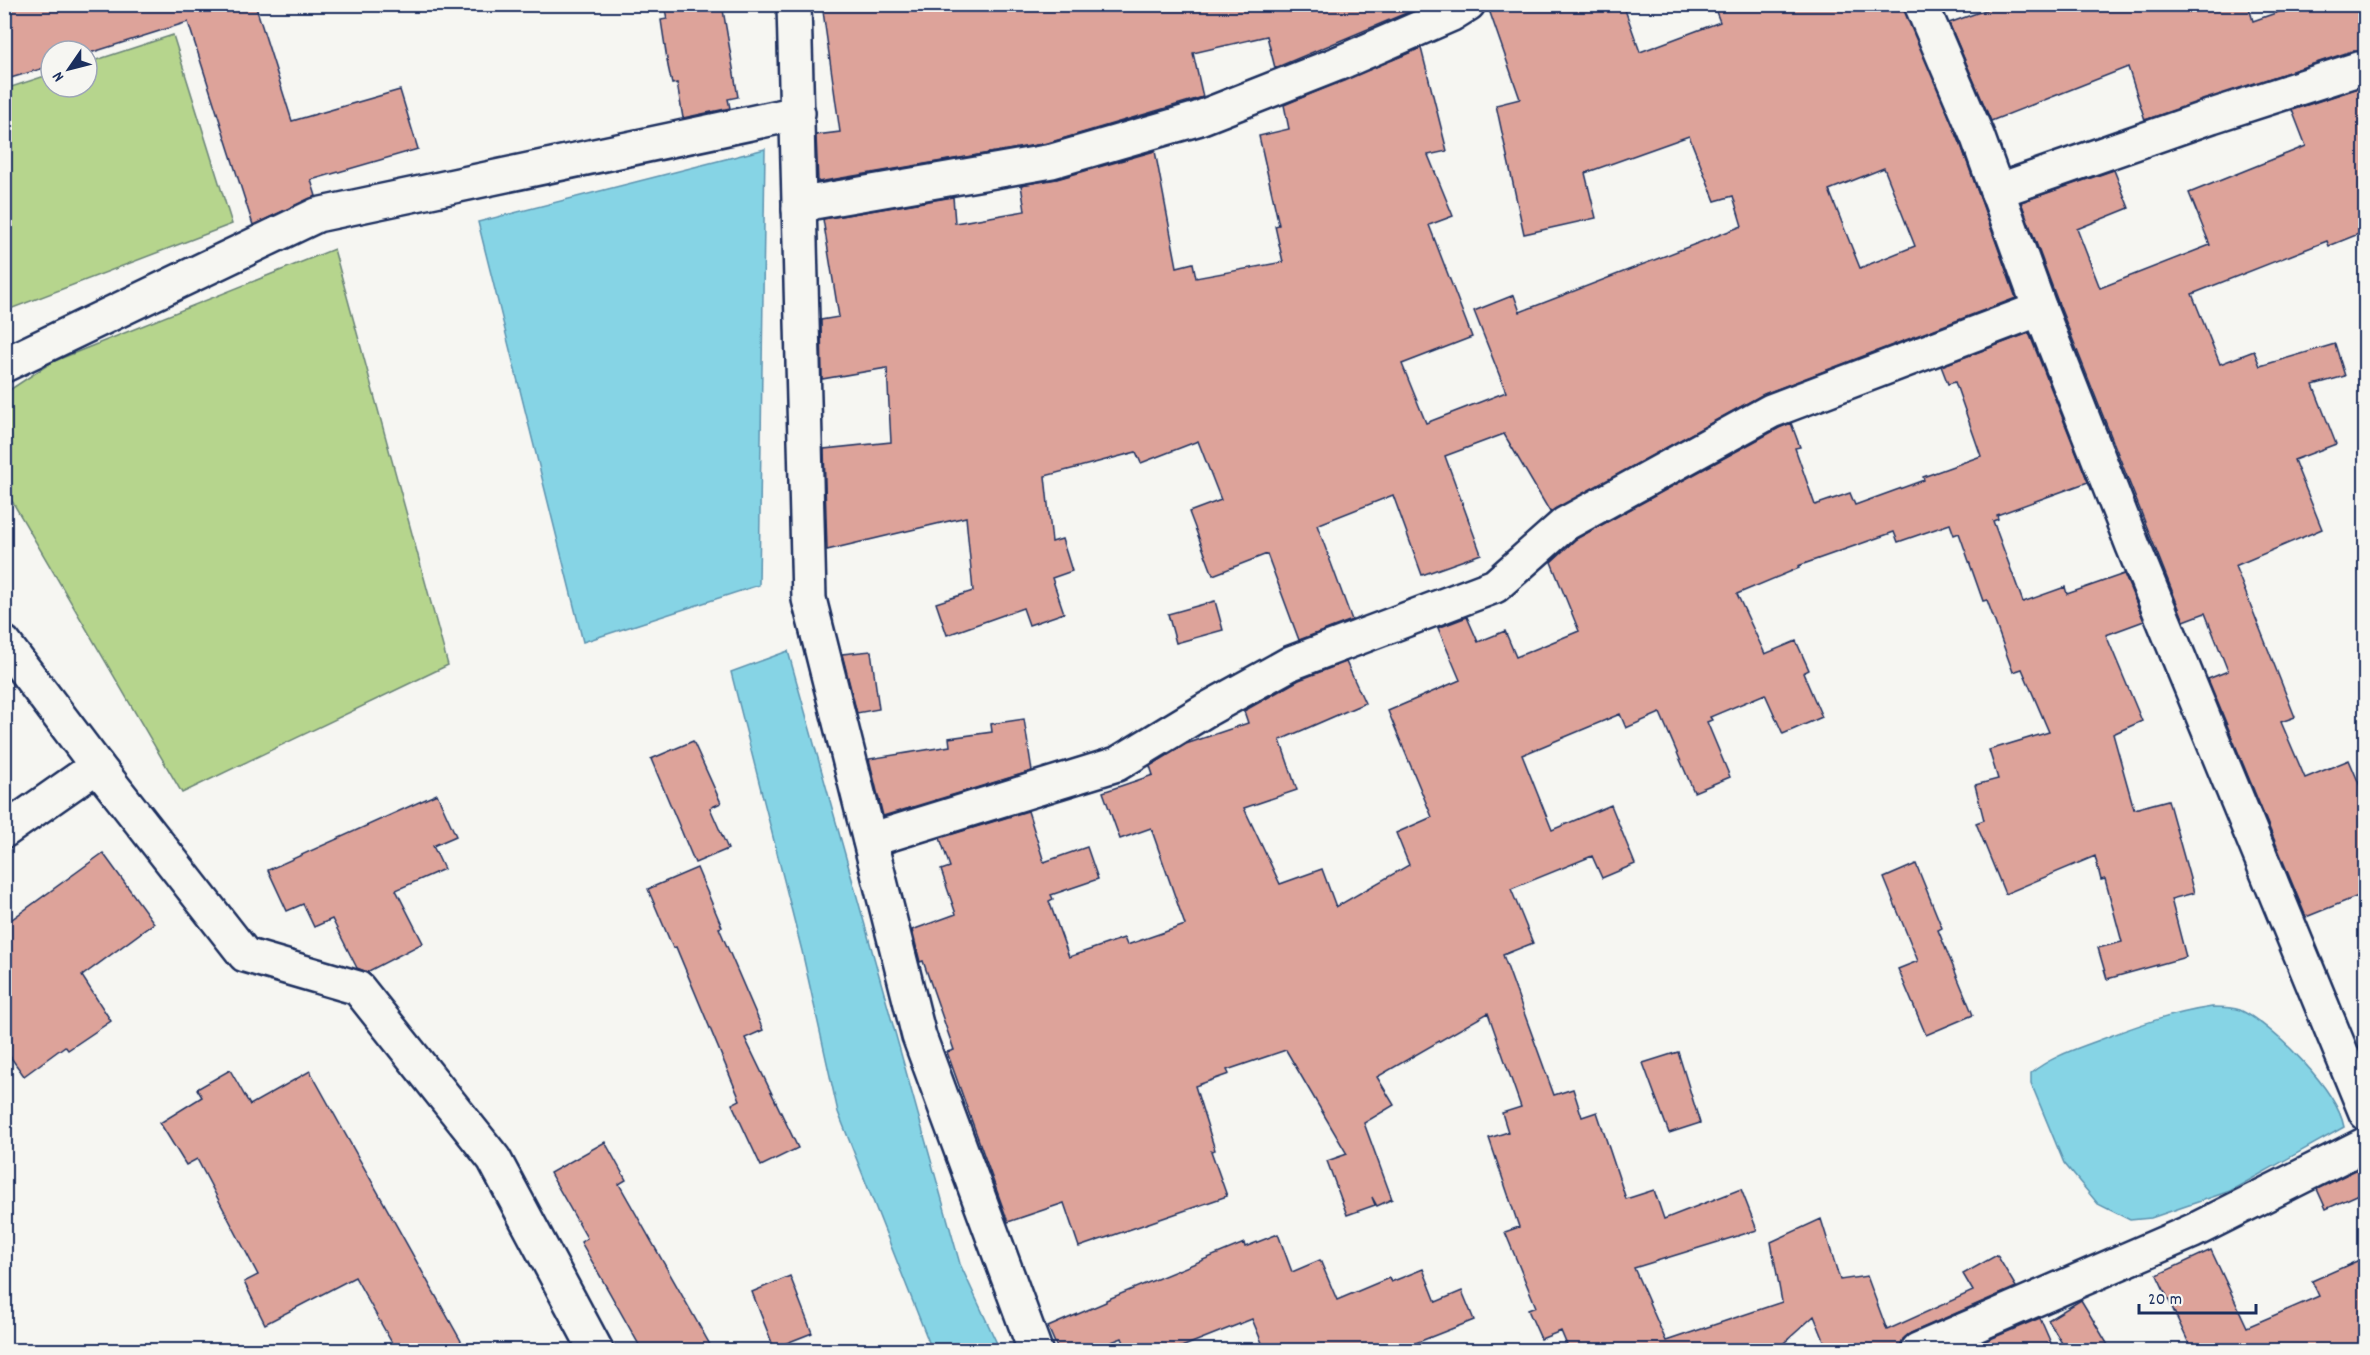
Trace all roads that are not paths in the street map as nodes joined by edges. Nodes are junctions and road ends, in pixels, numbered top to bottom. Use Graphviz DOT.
graph roads {
  1 [pos="794,4"];
  2 [pos="1468,4"];
  3 [pos="1921,4"];
  4 [pos="2358,69"];
  5 [pos="798,113"];
  6 [pos="1997,191"];
  7 [pos="799,209"];
  8 [pos="2040,309"];
  9 [pos="4,365"];
  10 [pos="4,643"];
  11 [pos="97,766"];
  12 [pos="4,831"];
  13 [pos="870,840"];
  14 [pos="2366,1113"];
  15 [pos="2366,1144"];
  16 [pos="596,1350"];
  17 [pos="1035,1350"];
  18 [pos="1918,1350"];
  1 -- 5 [label="street"];
  2 -- 7 [label="street"];
  3 -- 6 [label="street"];
  4 -- 6 [label="street"];
  5 -- 7 [label="street"];
  5 -- 9 [label="street"];
  6 -- 8 [label="street"];
  7 -- 13 [label="street"];
  8 -- 13 [label="street"];
  8 -- 14 [label="street"];
  10 -- 11 [label="street"];
  11 -- 12 [label="street"];
  11 -- 16 [label="street"];
  13 -- 17 [label="street"];
  15 -- 18 [label="street"];
}
